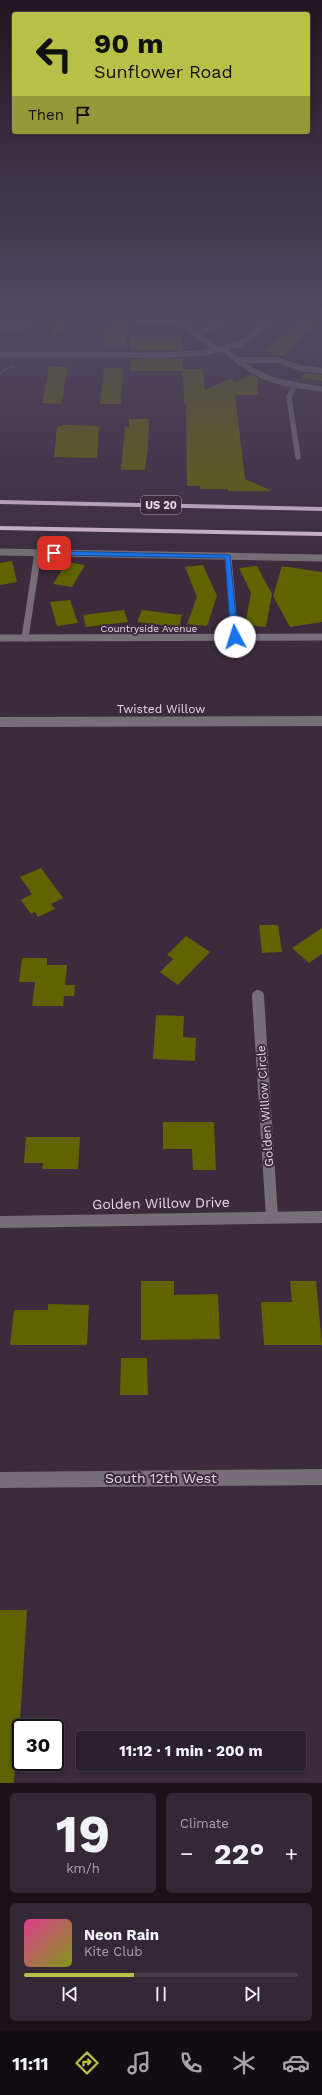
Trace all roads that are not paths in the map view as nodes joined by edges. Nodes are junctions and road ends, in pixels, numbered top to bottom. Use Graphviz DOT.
graph roads {
  1 [pos="290,402"];
  2 [pos="298,457"];
  3 [pos="0,502"];
  4 [pos="322,509"];
  5 [pos="0,528"];
  6 [pos="322,534"];
  7 [pos="0,552"];
  8 [pos="38,552"];
  9 [pos="228,556"];
  10 [pos="322,558"];
  11 [pos="235,637"];
  12 [pos="322,637"];
  13 [pos="0,638"];
  14 [pos="24,638"];
  15 [pos="322,721"];
  16 [pos="0,722"];
  17 [pos="258,996"];
  18 [pos="272,1217"];
  19 [pos="322,1217"];
  20 [pos="0,1222"];
  21 [pos="322,1477"];
  22 [pos="0,1480"];
  1 -- 2 [label="street"];
  3 -- 4 [label="highway, US 20"];
  5 -- 6 [label="highway, US 20"];
  7 -- 8 [label="street"];
  8 -- 9 [label="street"];
  8 -- 14 [label="street"];
  9 -- 10 [label="street"];
  9 -- 11 [label="street"];
  11 -- 12 [label="street, Countryside Avenue"];
  11 -- 14 [label="street, Countryside Avenue"];
  13 -- 14 [label="street, Countryside Avenue"];
  15 -- 16 [label="street, Twisted Willow"];
  17 -- 18 [label="street, Golden Willow Circle"];
  18 -- 19 [label="street, Golden Willow Drive"];
  18 -- 20 [label="street, Golden Willow Drive"];
  21 -- 22 [label="street, South 12th West"];
}
